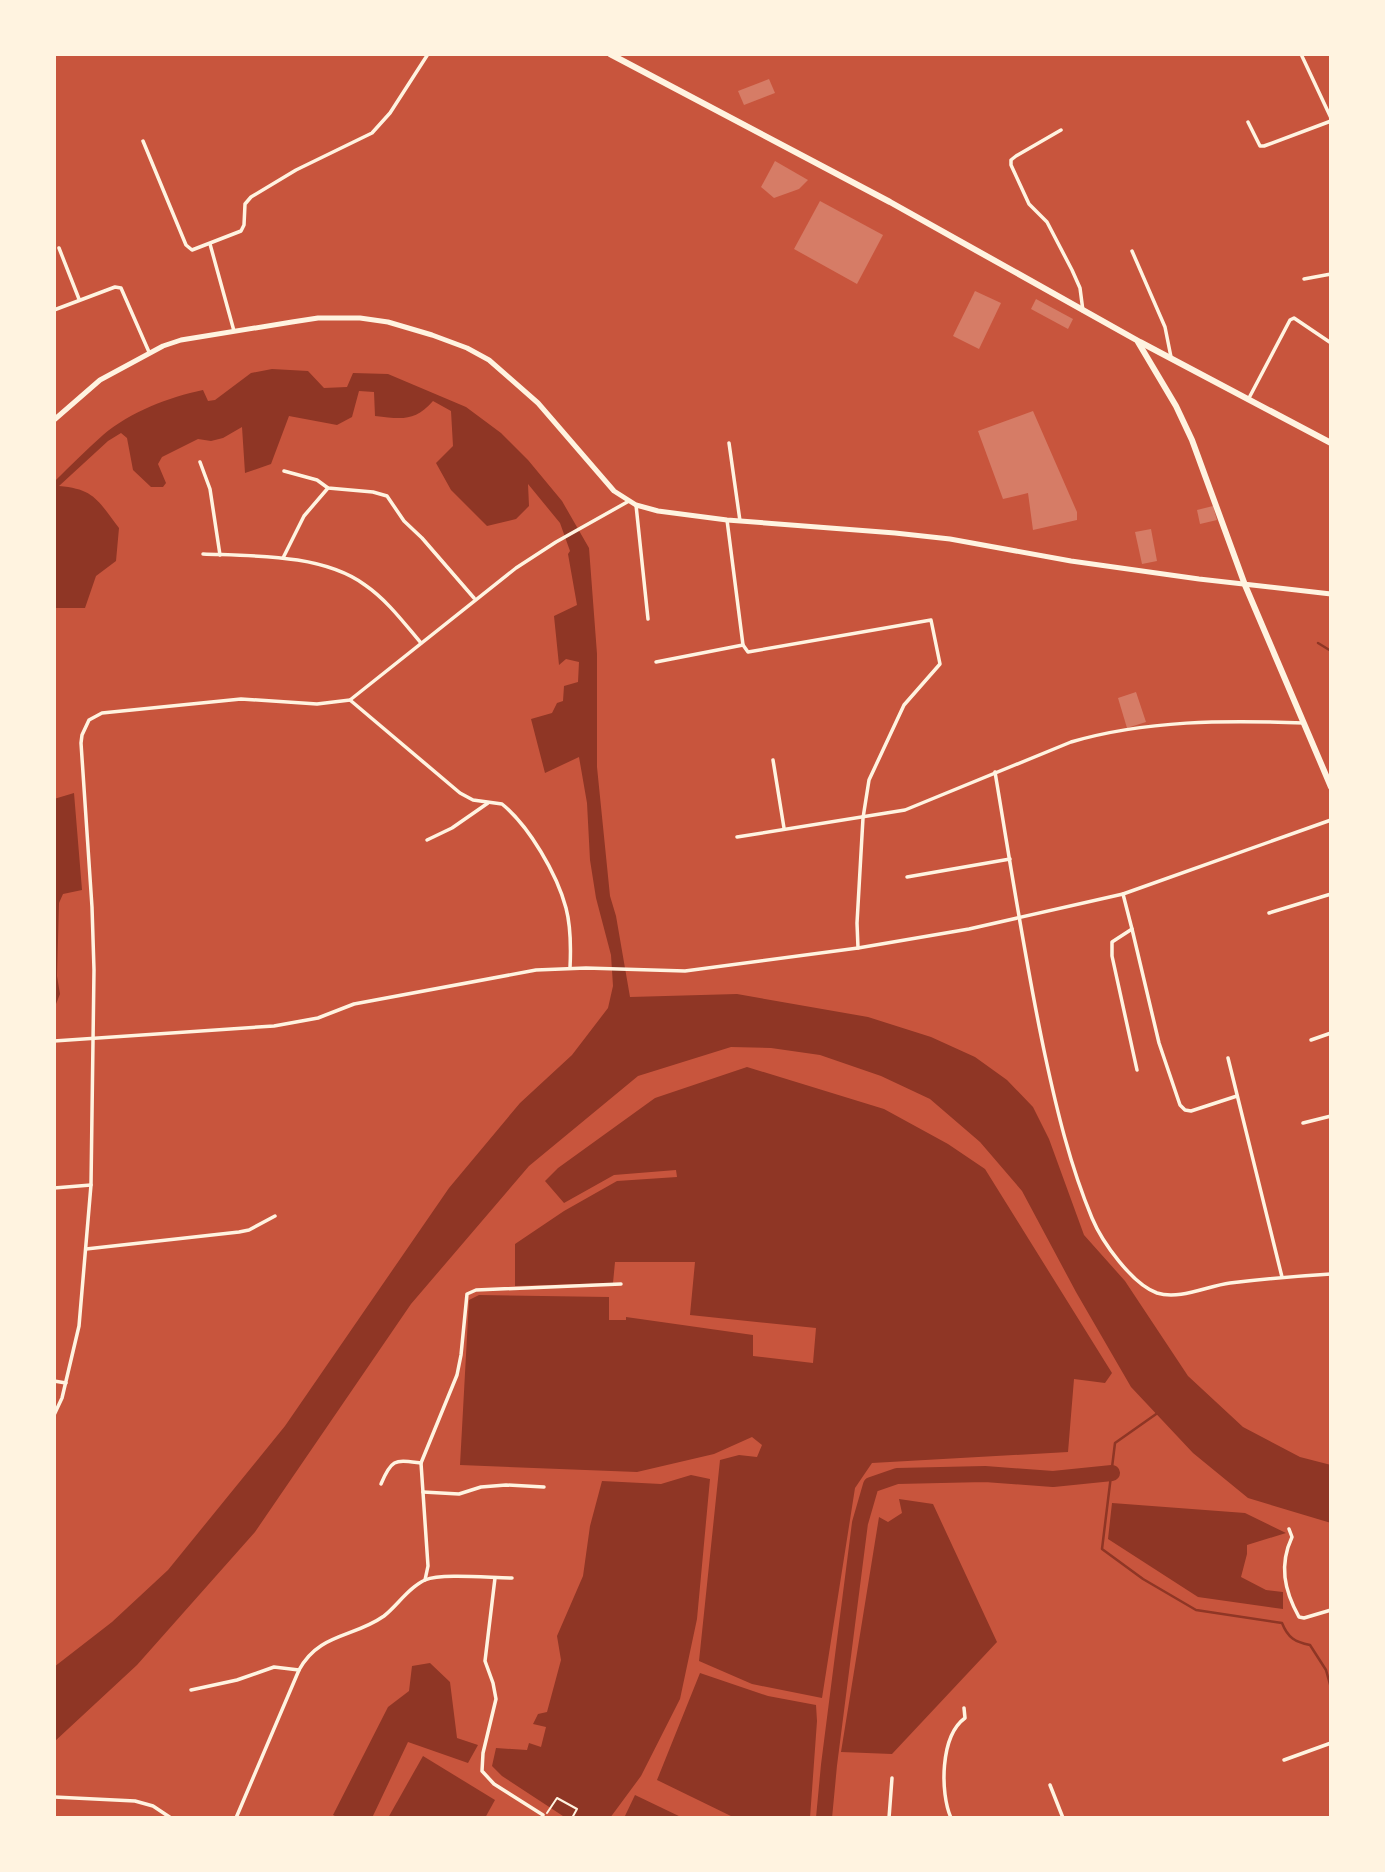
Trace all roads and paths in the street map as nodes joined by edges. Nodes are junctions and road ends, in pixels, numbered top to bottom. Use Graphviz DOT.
graph roads {
  1 [pos="428,54"];
  2 [pos="610,54"];
  3 [pos="1301,54"];
  4 [pos="1331,119"];
  5 [pos="1248,122"];
  6 [pos="1061,130"];
  7 [pos="143,141"];
  8 [pos="210,244"];
  9 [pos="59,248"];
  10 [pos="1132,251"];
  11 [pos="1331,274"];
  12 [pos="1304,279"];
  13 [pos="79,299"];
  14 [pos="54,310"];
  15 [pos="1083,311"];
  16 [pos="233,331"];
  17 [pos="1137,340"];
  18 [pos="1331,343"];
  19 [pos="149,352"];
  20 [pos="1171,358"];
  21 [pos="1249,399"];
  22 [pos="54,420"];
  23 [pos="729,443"];
  24 [pos="1331,443"];
  25 [pos="200,462"];
  26 [pos="284,471"];
  27 [pos="328,488"];
  28 [pos="629,501"];
  29 [pos="636,505"];
  30 [pos="727,520"];
  31 [pos="740,521"];
  32 [pos="203,554"];
  33 [pos="220,555"];
  34 [pos="283,558"];
  35 [pos="1245,584"];
  36 [pos="1331,594"];
  37 [pos="475,599"];
  38 [pos="648,619"];
  39 [pos="421,643"];
  40 [pos="743,645"];
  41 [pos="656,662"];
  42 [pos="350,700"];
  43 [pos="1304,723"];
  44 [pos="773,760"];
  45 [pos="996,772"];
  46 [pos="1331,788"];
  47 [pos="489,802"];
  48 [pos="863,818"];
  49 [pos="1331,820"];
  50 [pos="784,828"];
  51 [pos="737,837"];
  52 [pos="427,839"];
  53 [pos="1010,859"];
  54 [pos="907,877"];
  55 [pos="1123,894"];
  56 [pos="1331,894"];
  57 [pos="1269,913"];
  58 [pos="1019,918"];
  59 [pos="1132,929"];
  60 [pos="858,948"];
  61 [pos="570,968"];
  62 [pos="1331,1032"];
  63 [pos="93,1037"];
  64 [pos="1311,1040"];
  65 [pos="54,1041"];
  66 [pos="1227,1058"];
  67 [pos="1137,1070"];
  68 [pos="1237,1097"];
  69 [pos="1331,1116"];
  70 [pos="1303,1123"];
  71 [pos="91,1185"];
  72 [pos="54,1188"];
  73 [pos="275,1216"];
  74 [pos="86,1249"];
  75 [pos="1331,1274"];
  76 [pos="1282,1277"];
  77 [pos="621,1284"];
  78 [pos="54,1381"];
  79 [pos="66,1383"];
  80 [pos="54,1415"];
  81 [pos="421,1463"];
  82 [pos="381,1484"];
  83 [pos="544,1487"];
  84 [pos="423,1492"];
  85 [pos="1289,1529"];
  86 [pos="495,1578"];
  87 [pos="512,1578"];
  88 [pos="425,1580"];
  89 [pos="1331,1610"];
  90 [pos="299,1670"];
  91 [pos="191,1690"];
  92 [pos="964,1708"];
  93 [pos="1331,1743"];
  94 [pos="1284,1760"];
  95 [pos="892,1778"];
  96 [pos="1050,1784"];
  97 [pos="54,1797"];
  98 [pos="544,1816"];
  99 [pos="171,1818"];
  100 [pos="236,1818"];
  101 [pos="572,1818"];
  102 [pos="889,1818"];
  103 [pos="951,1818"];
  104 [pos="1063,1818"];
  1 -- 8 [label="street"];
  2 -- 15 [label="main road"];
  3 -- 4 [label="street"];
  4 -- 5 [label="street"];
  6 -- 15 [label="street"];
  7 -- 8 [label="street"];
  8 -- 16 [label="street"];
  9 -- 13 [label="street"];
  10 -- 20 [label="street"];
  11 -- 12 [label="street"];
  13 -- 14 [label="street"];
  13 -- 19 [label="street"];
  15 -- 17 [label="main road"];
  16 -- 19 [label="street"];
  16 -- 28 [label="street"];
  17 -- 20 [label="main road"];
  17 -- 35 [label="main road"];
  18 -- 21 [label="street"];
  19 -- 22 [label="street"];
  20 -- 21 [label="main road"];
  21 -- 24 [label="main road"];
  23 -- 31 [label="street"];
  25 -- 33 [label="street"];
  26 -- 27 [label="street"];
  27 -- 34 [label="street"];
  27 -- 37 [label="street"];
  28 -- 29 [label="street"];
  28 -- 37 [label="street"];
  29 -- 30 [label="street"];
  29 -- 38 [label="street"];
  30 -- 31 [label="street"];
  30 -- 40 [label="street"];
  31 -- 35 [label="street"];
  32 -- 33 [label="street"];
  33 -- 34 [label="street"];
  34 -- 39 [label="street"];
  35 -- 36 [label="street"];
  35 -- 43 [label="main road"];
  37 -- 39 [label="street"];
  39 -- 42 [label="street"];
  40 -- 41 [label="street"];
  40 -- 48 [label="street"];
  42 -- 47 [label="street"];
  42 -- 63 [label="street"];
  43 -- 45 [label="street"];
  43 -- 46 [label="main road"];
  44 -- 50 [label="street"];
  45 -- 48 [label="street"];
  45 -- 53 [label="street"];
  47 -- 52 [label="street"];
  47 -- 61 [label="street"];
  48 -- 50 [label="street"];
  48 -- 60 [label="street"];
  49 -- 55 [label="street"];
  50 -- 51 [label="street"];
  53 -- 54 [label="street"];
  53 -- 58 [label="street"];
  55 -- 58 [label="street"];
  55 -- 59 [label="street"];
  56 -- 57 [label="street"];
  58 -- 60 [label="street"];
  58 -- 76 [label="street"];
  59 -- 67 [label="street"];
  59 -- 68 [label="street"];
  60 -- 61 [label="street"];
  61 -- 63 [label="street"];
  62 -- 64 [label="street"];
  63 -- 65 [label="street"];
  63 -- 71 [label="street"];
  66 -- 68 [label="street"];
  68 -- 76 [label="street"];
  69 -- 70 [label="street"];
  71 -- 72 [label="street"];
  71 -- 74 [label="street"];
  73 -- 74 [label="street"];
  74 -- 79 [label="street"];
  75 -- 76 [label="street"];
  77 -- 81 [label="street"];
  78 -- 79 [label="street"];
  79 -- 80 [label="street"];
  81 -- 82 [label="street"];
  81 -- 84 [label="street"];
  83 -- 84 [label="street"];
  84 -- 88 [label="street"];
  85 -- 89 [label="street"];
  86 -- 87 [label="street"];
  86 -- 88 [label="street"];
  86 -- 98 [label="street"];
  88 -- 90 [label="street"];
  90 -- 91 [label="street"];
  90 -- 100 [label="street"];
  92 -- 103 [label="street"];
  93 -- 94 [label="street"];
  95 -- 102 [label="street"];
  96 -- 104 [label="street"];
  97 -- 99 [label="street"];
  98 -- 101 [label="path"];
}
